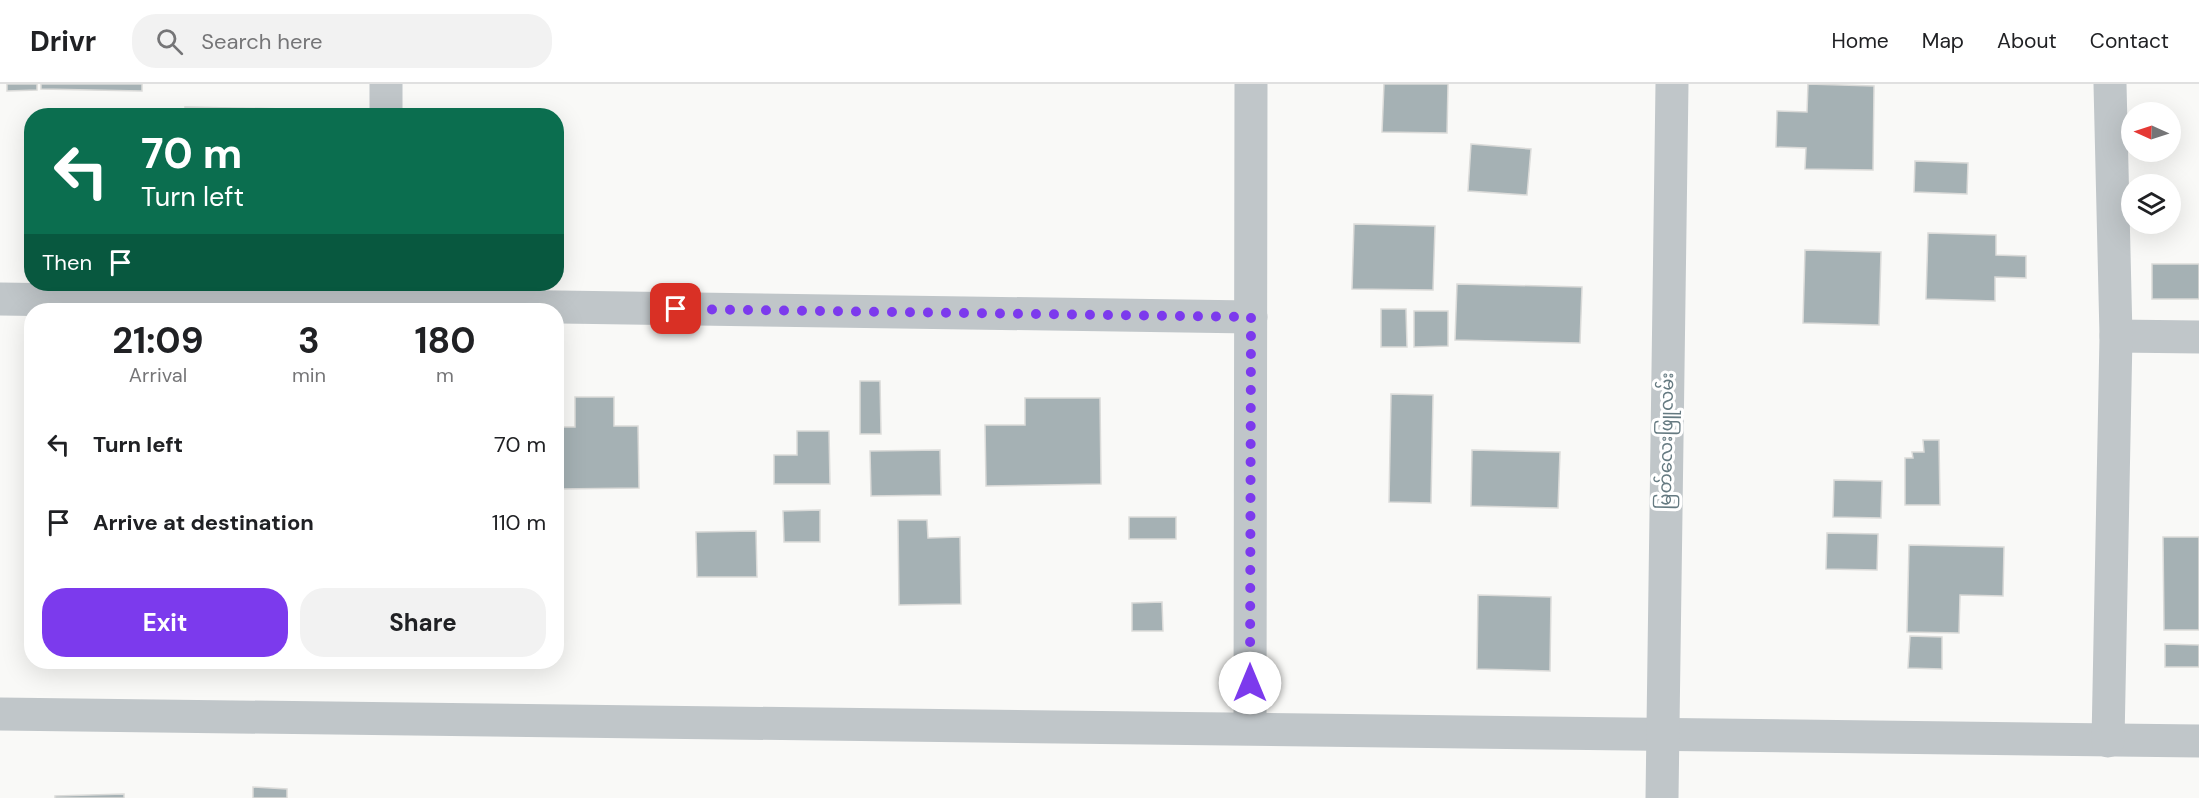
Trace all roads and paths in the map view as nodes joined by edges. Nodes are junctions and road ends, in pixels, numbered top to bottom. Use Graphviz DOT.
graph roads {
  1 [pos="386,84"];
  2 [pos="1251,84"];
  3 [pos="1672,84"];
  4 [pos="2110,84"];
  5 [pos="386,108"];
  6 [pos="388,294"];
  7 [pos="0,299"];
  8 [pos="1251,317"];
  9 [pos="2116,336"];
  10 [pos="2199,337"];
  11 [pos="0,714"];
  12 [pos="1250,728"];
  13 [pos="1662,733"];
  14 [pos="2108,741"];
  15 [pos="2199,741"];
  16 [pos="1662,798"];
  1 -- 5 [label="street"];
  2 -- 8 [label="street"];
  3 -- 13 [label="street, မြတ်လေးဖြူလမ်း"];
  4 -- 9 [label="street"];
  6 -- 7 [label="street"];
  6 -- 8 [label="street"];
  8 -- 12 [label="street"];
  9 -- 10 [label="street"];
  9 -- 14 [label="street"];
  11 -- 12 [label="street"];
  12 -- 13 [label="street"];
  13 -- 14 [label="street"];
  13 -- 16 [label="street, မြတ်လေးဖြူလမ်း"];
  14 -- 15 [label="street"];
}
